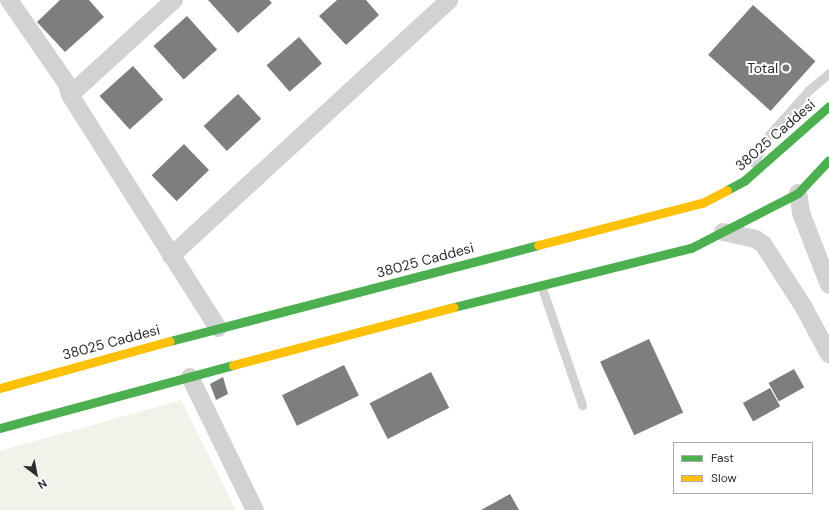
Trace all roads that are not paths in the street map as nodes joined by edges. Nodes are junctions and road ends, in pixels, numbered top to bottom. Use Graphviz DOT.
graph roads {
  1 [pos="9,0"];
  2 [pos="174,0"];
  3 [pos="449,0"];
  4 [pos="829,74"];
  5 [pos="70,95"];
  6 [pos="829,106"];
  7 [pos="829,160"];
  8 [pos="744,181"];
  9 [pos="798,193"];
  10 [pos="723,232"];
  11 [pos="172,256"];
  12 [pos="541,285"];
  13 [pos="829,286"];
  14 [pos="218,328"];
  15 [pos="829,354"];
  16 [pos="190,377"];
  17 [pos="0,388"];
  18 [pos="582,405"];
  19 [pos="0,428"];
  20 [pos="254,510"];
  1 -- 5 [label="street"];
  2 -- 5 [label="street"];
  3 -- 11 [label="street"];
  4 -- 8 [label="lane"];
  5 -- 11 [label="street"];
  6 -- 8 [label="main road, 38025 Caddesi"];
  7 -- 9 [label="main road"];
  8 -- 14 [label="main road, 38025 Caddesi"];
  9 -- 10 [label="main road"];
  9 -- 13 [label="street"];
  10 -- 12 [label="main road"];
  10 -- 15 [label="street"];
  11 -- 14 [label="street"];
  12 -- 16 [label="main road"];
  12 -- 18 [label="lane"];
  14 -- 17 [label="main road, 38025 Caddesi"];
  16 -- 19 [label="main road"];
  16 -- 20 [label="street"];
}
